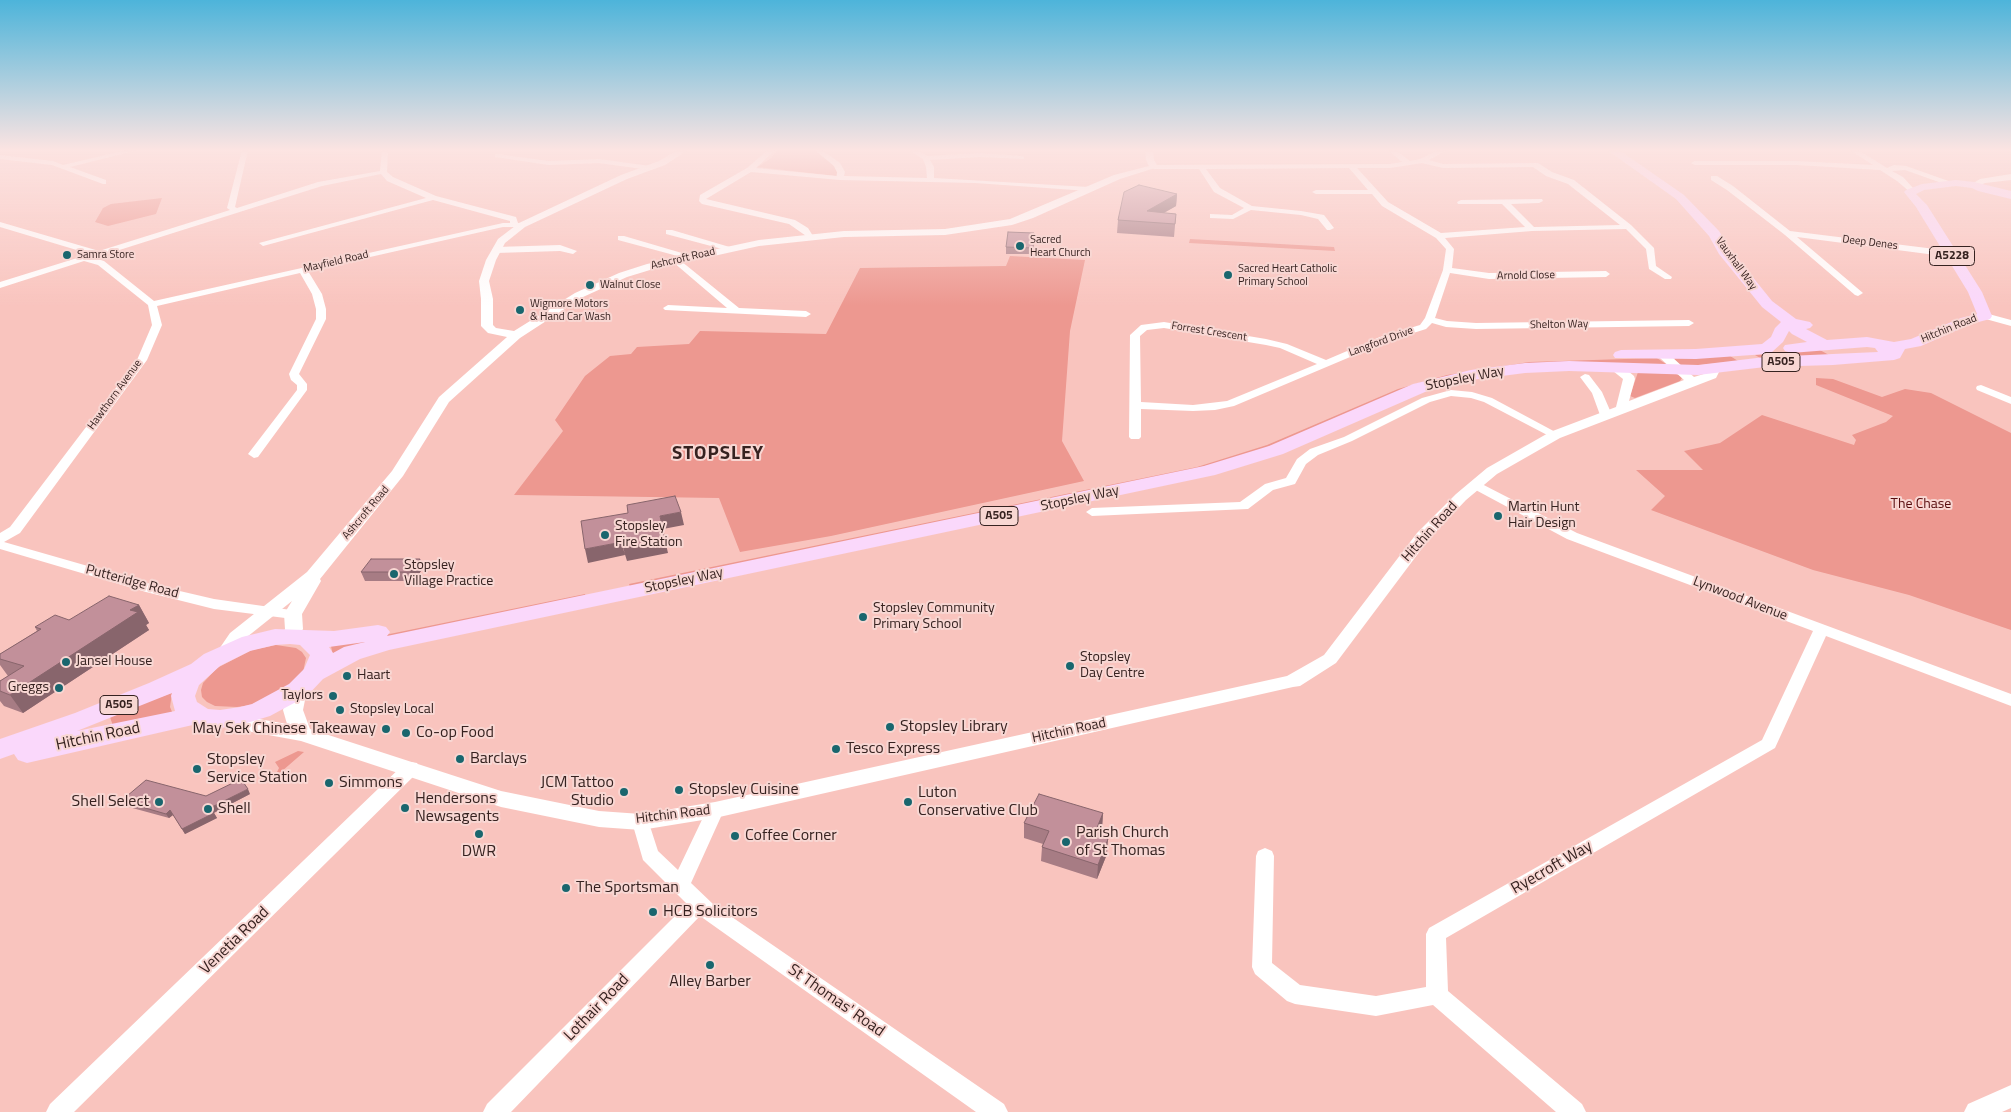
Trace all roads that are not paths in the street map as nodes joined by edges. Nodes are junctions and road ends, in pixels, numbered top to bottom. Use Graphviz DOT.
graph roads {
  1 [pos="232,202"];
  2 [pos="266,202"];
  3 [pos="418,202"];
  4 [pos="449,202"];
  5 [pos="569,202"];
  6 [pos="713,202"];
  7 [pos="1061,202"];
  8 [pos="1239,202"];
  9 [pos="1383,202"];
  10 [pos="1461,202"];
  11 [pos="1466,202"];
  12 [pos="1505,202"];
  13 [pos="1596,202"];
  14 [pos="1684,202"];
  15 [pos="1748,202"];
  16 [pos="1918,202"];
  17 [pos="1312,207"];
  18 [pos="1250,208"];
  19 [pos="238,211"];
  20 [pos="1302,212"];
  21 [pos="1213,216"];
  22 [pos="0,224"];
  23 [pos="518,225"];
  24 [pos="1628,227"];
  25 [pos="1330,228"];
  26 [pos="1532,229"];
  27 [pos="669,232"];
  28 [pos="1788,233"];
  29 [pos="810,236"];
  30 [pos="1439,236"];
  31 [pos="621,238"];
  32 [pos="263,243"];
  33 [pos="729,248"];
  34 [pos="496,250"];
  35 [pos="573,251"];
  36 [pos="99,254"];
  37 [pos="1951,254"];
  38 [pos="688,257"];
  39 [pos="85,259"];
  40 [pos="676,260"];
  41 [pos="302,270"];
  42 [pos="1447,270"];
  43 [pos="1606,274"];
  44 [pos="1668,277"];
  45 [pos="0,285"];
  46 [pos="1858,292"];
  47 [pos="152,304"];
  48 [pos="668,308"];
  49 [pos="735,310"];
  50 [pos="806,314"];
  51 [pos="1985,316"];
  52 [pos="1430,319"];
  53 [pos="1791,322"];
  54 [pos="1689,323"];
  55 [pos="2011,323"];
  56 [pos="516,335"];
  57 [pos="1824,346"];
  58 [pos="1766,348"];
  59 [pos="1849,351"];
  60 [pos="1667,354"];
  61 [pos="1324,364"];
  62 [pos="1617,368"];
  63 [pos="1687,376"];
  64 [pos="1585,377"];
  65 [pos="1981,388"];
  66 [pos="2011,401"];
  67 [pos="1135,405"];
  68 [pos="1614,412"];
  69 [pos="1554,435"];
  70 [pos="1134,437"];
  71 [pos="254,454"];
  72 [pos="1476,485"];
  73 [pos="1092,512"];
  74 [pos="0,539"];
  75 [pos="0,545"];
  76 [pos="313,576"];
  77 [pos="266,611"];
  78 [pos="297,630"];
  79 [pos="1821,630"];
  80 [pos="226,652"];
  81 [pos="200,669"];
  82 [pos="306,682"];
  83 [pos="2011,700"];
  84 [pos="209,717"];
  85 [pos="304,734"];
  86 [pos="0,749"];
  87 [pos="0,761"];
  88 [pos="411,768"];
  89 [pos="715,810"];
  90 [pos="641,822"];
  91 [pos="1265,856"];
  92 [pos="680,886"];
  93 [pos="698,904"];
  94 [pos="1437,995"];
  95 [pos="2011,1096"];
  96 [pos="58,1112"];
  97 [pos="495,1112"];
  98 [pos="996,1112"];
  99 [pos="1574,1112"];
  100 [pos="1976,1112"];
  1 -- 19 [label="street"];
  2 -- 19 [label="street"];
  3 -- 32 [label="street"];
  4 -- 23 [label="street"];
  5 -- 23 [label="street"];
  6 -- 29 [label="street"];
  7 -- 29 [label="street, Ashcroft Road"];
  8 -- 18 [label="street"];
  9 -- 30 [label="street"];
  10 -- 11 [label="street"];
  12 -- 26 [label="street"];
  13 -- 24 [label="street"];
  14 -- 53 [label="main road, Vauxhall Way"];
  15 -- 28 [label="street"];
  16 -- 37 [label="main road, Hitchin Road / A5228"];
  17 -- 20 [label="street"];
  18 -- 20 [label="street"];
  18 -- 21 [label="street"];
  19 -- 36 [label="street"];
  20 -- 25 [label="street"];
  22 -- 36 [label="street"];
  23 -- 34 [label="street"];
  23 -- 41 [label="street, Mayfield Road"];
  24 -- 26 [label="street"];
  24 -- 44 [label="street"];
  26 -- 30 [label="street"];
  27 -- 33 [label="street"];
  28 -- 37 [label="street, Deep Denes"];
  28 -- 46 [label="street"];
  29 -- 33 [label="street, Ashcroft Road"];
  30 -- 42 [label="street, Langford Drive"];
  31 -- 38 [label="street"];
  33 -- 38 [label="street, Ashcroft Road"];
  34 -- 35 [label="street"];
  34 -- 56 [label="street"];
  36 -- 39 [label="street"];
  37 -- 51 [label="main road, Hitchin Road / A5228"];
  38 -- 40 [label="street, Ashcroft Road"];
  39 -- 45 [label="street"];
  39 -- 47 [label="street"];
  40 -- 49 [label="street"];
  40 -- 56 [label="street, Ashcroft Road"];
  41 -- 47 [label="street, Mayfield Road"];
  41 -- 71 [label="street"];
  42 -- 43 [label="street, Arnold Close"];
  42 -- 52 [label="street, Langford Drive"];
  47 -- 74 [label="street, Hawthorn Avenue"];
  48 -- 49 [label="street"];
  49 -- 50 [label="street"];
  51 -- 55 [label="street"];
  51 -- 59 [label="main road, Hitchin Road"];
  52 -- 54 [label="street, Shelton Way"];
  52 -- 61 [label="street, Langford Drive"];
  53 -- 57 [label="main road, Vauxhall Way"];
  53 -- 58 [label="main road, A505"];
  53 -- 59 [label="main road, Vauxhall Way"];
  56 -- 76 [label="street, Ashcroft Road"];
  57 -- 58 [label="main road, Stopsley Way / A505"];
  57 -- 59 [label="main road, Hitchin Road"];
  58 -- 60 [label="main road, Stopsley Way / A505"];
  59 -- 63 [label="main road, Stopsley Way / A505"];
  60 -- 63 [label="street"];
  60 -- 78 [label="main road, Stopsley Way / A505"];
  61 -- 67 [label="street, Langford Drive"];
  61 -- 67 [label="street, Forrest Crescent"];
  62 -- 63 [label="main road, Stopsley Way / A505"];
  62 -- 68 [label="street"];
  62 -- 82 [label="main road, Stopsley Way / A505"];
  63 -- 68 [label="street, Hitchin Road"];
  64 -- 68 [label="street"];
  65 -- 66 [label="street"];
  67 -- 70 [label="street, Forrest Crescent"];
  68 -- 69 [label="street, Hitchin Road"];
  69 -- 72 [label="street, Hitchin Road"];
  69 -- 73 [label="street, Stopsley Way"];
  72 -- 79 [label="street, Lynwood Avenue"];
  72 -- 89 [label="street, Hitchin Road"];
  75 -- 77 [label="street, Putteridge Road"];
  76 -- 77 [label="street, Ashcroft Road"];
  76 -- 78 [label="street, Ashcroft Road"];
  77 -- 78 [label="street, Putteridge Road"];
  77 -- 80 [label="street, Ashcroft Road"];
  78 -- 80 [label="main road, A505"];
  78 -- 82 [label="main road"];
  79 -- 83 [label="street, Lynwood Avenue"];
  79 -- 94 [label="street, Ryecroft Way"];
  80 -- 81 [label="main road, A505"];
  81 -- 84 [label="main road, A505"];
  81 -- 86 [label="main road, Hitchin Road / A505"];
  82 -- 84 [label="main road, A505"];
  82 -- 85 [label="street"];
  84 -- 85 [label="street, Hitchin Road"];
  84 -- 87 [label="main road, Hitchin Road / A505"];
  85 -- 88 [label="street, Hitchin Road"];
  88 -- 90 [label="street, Hitchin Road"];
  88 -- 96 [label="street, Venetia Road"];
  89 -- 90 [label="street, Hitchin Road"];
  89 -- 92 [label="street"];
  90 -- 92 [label="street, St Thomas' Road"];
  91 -- 94 [label="street"];
  92 -- 93 [label="street, St Thomas' Road"];
  93 -- 97 [label="street, Lothair Road"];
  93 -- 98 [label="street, St Thomas' Road"];
  94 -- 99 [label="street"];
  95 -- 100 [label="street"];
}
